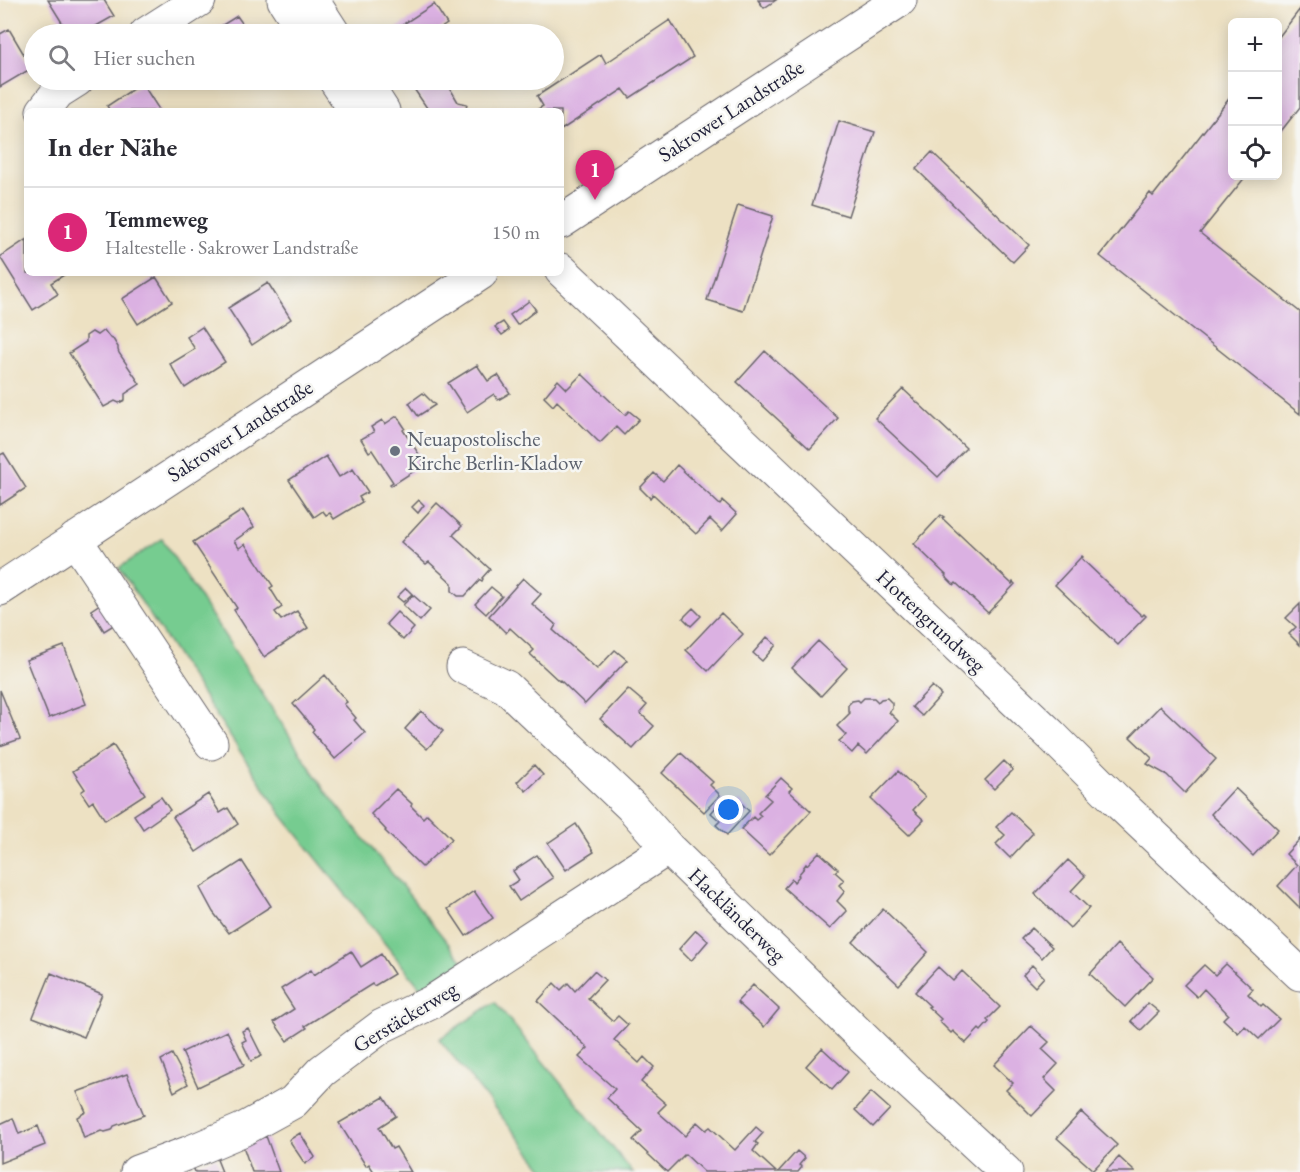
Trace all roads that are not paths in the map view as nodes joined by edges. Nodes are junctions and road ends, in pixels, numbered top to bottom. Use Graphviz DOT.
graph roads {
  1 [pos="200,0"];
  2 [pos="284,0"];
  3 [pos="312,0"];
  4 [pos="900,0"];
  5 [pos="162,24"];
  6 [pos="300,24"];
  7 [pos="328,24"];
  8 [pos="61,90"];
  9 [pos="342,90"];
  10 [pos="369,90"];
  11 [pos="45,108"];
  12 [pos="354,108"];
  13 [pos="381,108"];
  14 [pos="564,220"];
  15 [pos="564,273"];
  16 [pos="469,276"];
  17 [pos="75,539"];
  18 [pos="0,589"];
  19 [pos="463,667"];
  20 [pos="211,743"];
  21 [pos="668,848"];
  22 [pos="1300,974"];
  23 [pos="136,1172"];
  24 [pos="1006,1172"];
  1 -- 5 [label="street"];
  2 -- 6 [label="street"];
  3 -- 7 [label="street"];
  4 -- 14 [label="street, Sakrower Landstraße"];
  8 -- 11 [label="street"];
  9 -- 12 [label="street"];
  10 -- 13 [label="street"];
  15 -- 22 [label="street, Hottengrundweg"];
  16 -- 17 [label="street, Sakrower Landstraße"];
  17 -- 18 [label="street, Sakrower Landstraße"];
  17 -- 20 [label="street"];
  19 -- 21 [label="street, Hackländerweg"];
  21 -- 23 [label="street, Gerstäckerweg"];
  21 -- 24 [label="street, Hackländerweg"];
}
